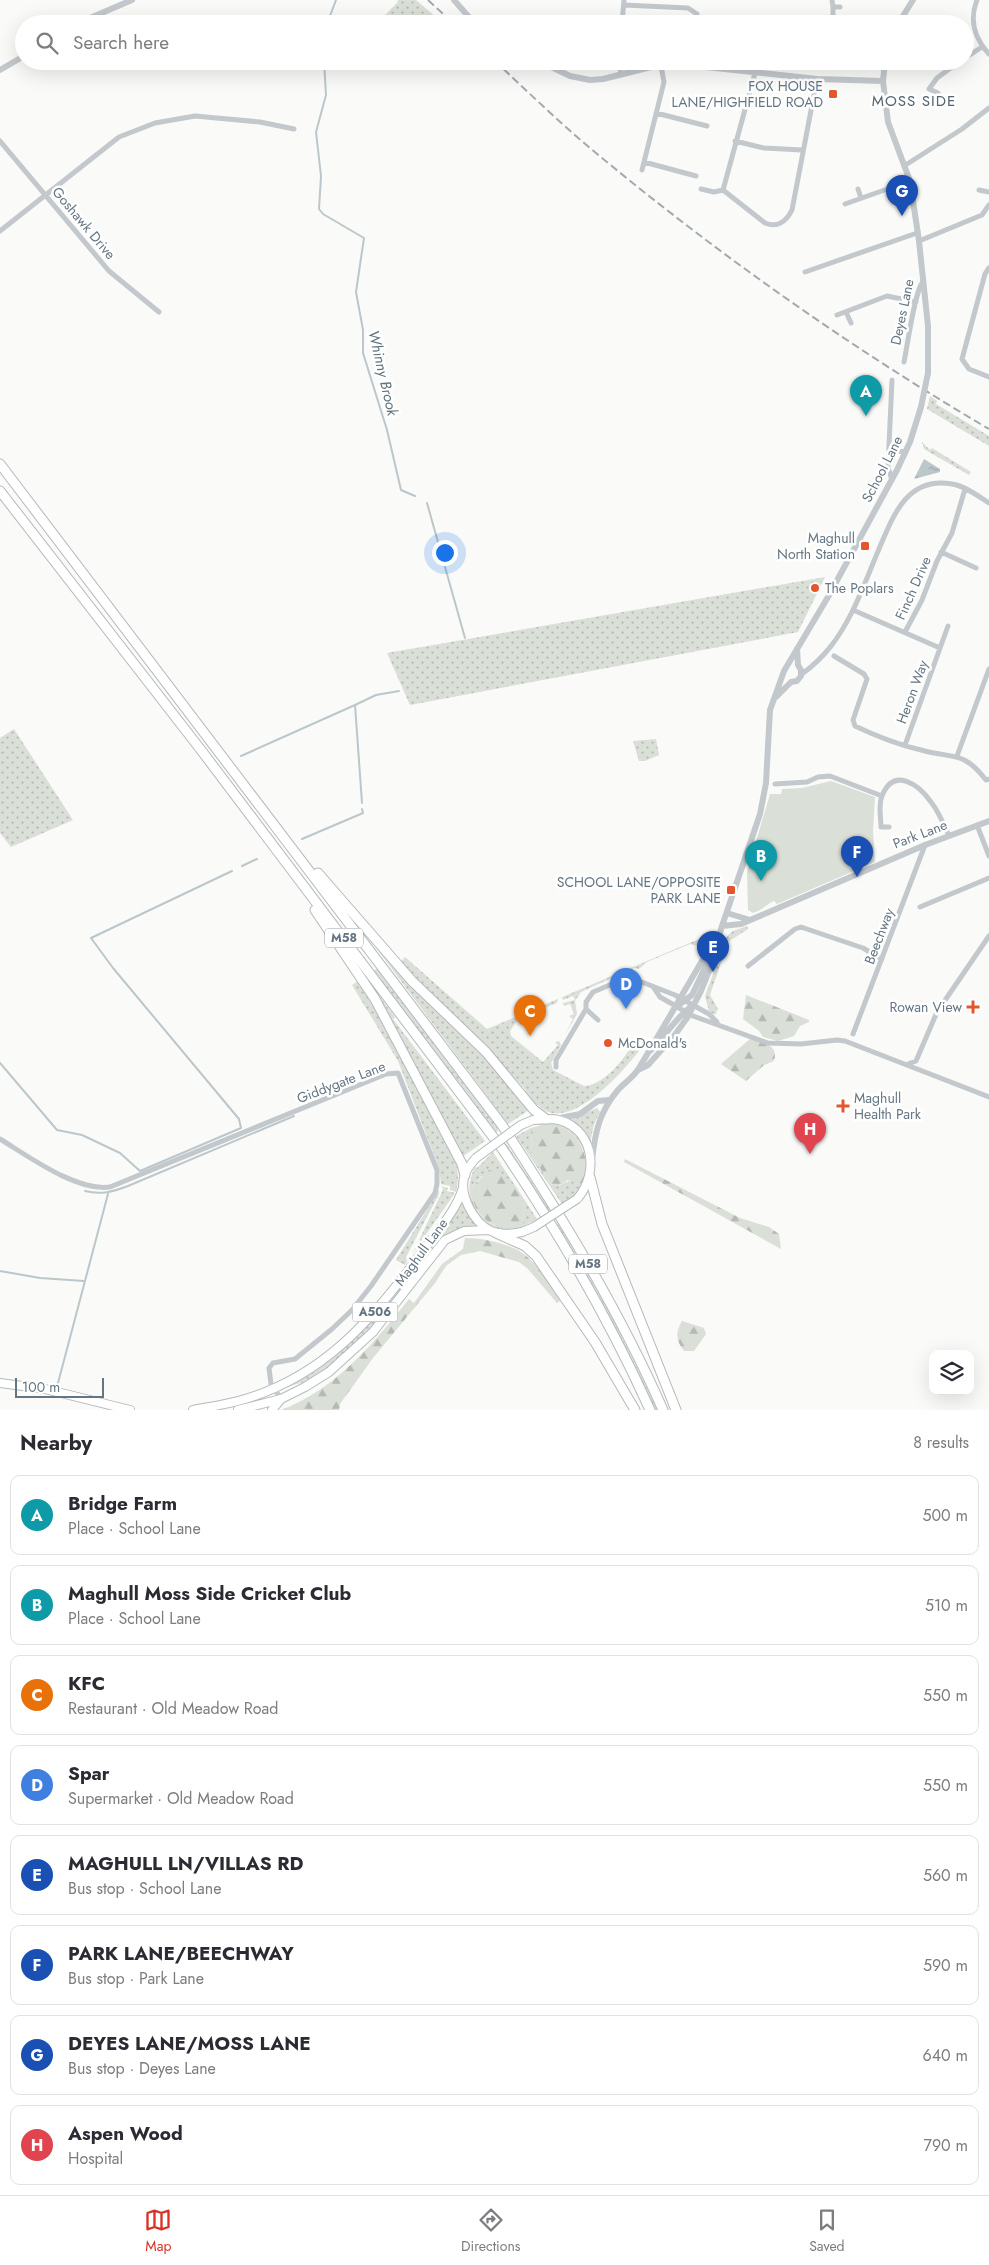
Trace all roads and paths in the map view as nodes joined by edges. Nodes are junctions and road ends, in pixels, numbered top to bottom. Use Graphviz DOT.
graph roads {
  1 [pos="132,0"];
  2 [pos="454,0"];
  3 [pos="832,0"];
  4 [pos="913,0"];
  5 [pos="977,0"];
  6 [pos="624,3"];
  7 [pos="833,8"];
  8 [pos="840,8"];
  9 [pos="697,14"];
  10 [pos="97,15"];
  11 [pos="467,15"];
  12 [pos="833,15"];
  13 [pos="904,15"];
  14 [pos="973,15"];
  15 [pos="974,25"];
  16 [pos="982,47"];
  17 [pos="974,52"];
  18 [pos="989,54"];
  19 [pos="15,61"];
  20 [pos="0,70"];
  21 [pos="558,70"];
  22 [pos="620,70"];
  23 [pos="641,70"];
  24 [pos="662,70"];
  25 [pos="730,70"];
  26 [pos="884,70"];
  27 [pos="949,70"];
  28 [pos="755,73"];
  29 [pos="621,74"];
  30 [pos="817,79"];
  31 [pos="883,81"];
  32 [pos="938,93"];
  33 [pos="989,108"];
  34 [pos="656,113"];
  35 [pos="701,116"];
  36 [pos="698,124"];
  37 [pos="707,126"];
  38 [pos="294,129"];
  39 [pos="0,141"];
  40 [pos="735,141"];
  41 [pos="802,150"];
  42 [pos="644,162"];
  43 [pos="904,166"];
  44 [pos="642,170"];
  45 [pos="687,174"];
  46 [pos="696,176"];
  47 [pos="910,181"];
  48 [pos="685,182"];
  49 [pos="701,190"];
  50 [pos="723,190"];
  51 [pos="858,190"];
  52 [pos="979,190"];
  53 [pos="989,192"];
  54 [pos="45,194"];
  55 [pos="861,198"];
  56 [pos="845,204"];
  57 [pos="989,205"];
  58 [pos="0,230"];
  59 [pos="917,233"];
  60 [pos="918,241"];
  61 [pos="989,268"];
  62 [pos="804,272"];
  63 [pos="923,282"];
  64 [pos="916,302"];
  65 [pos="159,312"];
  66 [pos="846,312"];
  67 [pos="838,315"];
  68 [pos="851,323"];
  69 [pos="904,362"];
  70 [pos="989,376"];
  71 [pos="892,380"];
  72 [pos="890,450"];
  73 [pos="906,452"];
  74 [pos="0,464"];
  75 [pos="892,480"];
  76 [pos="965,489"];
  77 [pos="0,491"];
  78 [pos="989,503"];
  79 [pos="941,552"];
  80 [pos="976,568"];
  81 [pos="853,610"];
  82 [pos="948,626"];
  83 [pos="905,632"];
  84 [pos="940,648"];
  85 [pos="797,649"];
  86 [pos="834,656"];
  87 [pos="787,666"];
  88 [pos="800,669"];
  89 [pos="989,669"];
  90 [pos="784,675"];
  91 [pos="791,682"];
  92 [pos="775,697"];
  93 [pos="905,745"];
  94 [pos="957,756"];
  95 [pos="989,779"];
  96 [pos="775,784"];
  97 [pos="882,796"];
  98 [pos="265,812"];
  99 [pos="989,821"];
  100 [pos="977,825"];
  101 [pos="888,827"];
  102 [pos="949,836"];
  103 [pos="925,845"];
  104 [pos="282,856"];
  105 [pos="989,856"];
  106 [pos="989,878"];
  107 [pos="920,907"];
  108 [pos="727,913"];
  109 [pos="750,920"];
  110 [pos="722,927"];
  111 [pos="989,936"];
  112 [pos="717,945"];
  113 [pos="882,959"];
  114 [pos="748,966"];
  115 [pos="654,988"];
  116 [pos="682,1000"];
  117 [pos="693,1005"];
  118 [pos="676,1007"];
  119 [pos="586,1009"];
  120 [pos="687,1013"];
  121 [pos="598,1020"];
  122 [pos="722,1025"];
  123 [pos="853,1034"];
  124 [pos="645,1055"];
  125 [pos="916,1061"];
  126 [pos="903,1063"];
  127 [pos="556,1067"];
  128 [pos="918,1069"];
  129 [pos="638,1070"];
  130 [pos="989,1097"];
  131 [pos="609,1100"];
  132 [pos="550,1119"];
  133 [pos="0,1139"];
  134 [pos="592,1160"];
  135 [pos="465,1175"];
  136 [pos="590,1177"];
  137 [pos="464,1188"];
  138 [pos="493,1231"];
  139 [pos="0,1383"];
  140 [pos="273,1388"];
  141 [pos="252,1397"];
  142 [pos="281,1399"];
  143 [pos="256,1408"];
  144 [pos="127,1410"];
  145 [pos="193,1410"];
  146 [pos="238,1410"];
  147 [pos="272,1410"];
  148 [pos="635,1410"];
  149 [pos="650,1410"];
  150 [pos="663,1410"];
  151 [pos="676,1410"];
  1 -- 10 [label="street"];
  2 -- 11 [label="street"];
  3 -- 7 [label="street"];
  4 -- 13 [label="street"];
  5 -- 14 [label="street"];
  6 -- 9 [label="street"];
  7 -- 8 [label="street"];
  7 -- 12 [label="street"];
  15 -- 16 [label="street"];
  16 -- 17 [label="street"];
  16 -- 18 [label="street"];
  19 -- 20 [label="street"];
  21 -- 29 [label="street"];
  22 -- 29 [label="street"];
  23 -- 29 [label="street"];
  24 -- 34 [label="street"];
  25 -- 28 [label="street"];
  26 -- 31 [label="street, Deyes Lane"];
  27 -- 32 [label="street"];
  28 -- 30 [label="street"];
  28 -- 40 [label="street"];
  30 -- 31 [label="street"];
  30 -- 41 [label="street"];
  31 -- 43 [label="street, Deyes Lane"];
  33 -- 43 [label="street"];
  34 -- 36 [label="street"];
  34 -- 42 [label="street"];
  35 -- 36 [label="street"];
  36 -- 37 [label="street"];
  38 -- 54 [label="street"];
  39 -- 54 [label="street, Goshawk Drive"];
  40 -- 41 [label="street"];
  40 -- 50 [label="street"];
  41 -- 50 [label="street"];
  42 -- 44 [label="street"];
  42 -- 45 [label="street"];
  43 -- 47 [label="street, Deyes Lane"];
  45 -- 46 [label="street"];
  45 -- 48 [label="street"];
  47 -- 55 [label="street"];
  47 -- 59 [label="street, Deyes Lane"];
  49 -- 50 [label="street"];
  51 -- 55 [label="street"];
  52 -- 53 [label="street"];
  54 -- 58 [label="street"];
  54 -- 65 [label="street, Goshawk Drive"];
  55 -- 56 [label="street"];
  57 -- 60 [label="street"];
  59 -- 60 [label="street, Deyes Lane"];
  59 -- 62 [label="street"];
  60 -- 63 [label="street, Deyes Lane"];
  61 -- 70 [label="street"];
  63 -- 64 [label="street, Deyes Lane"];
  63 -- 73 [label="street, School Lane, bridge"];
  64 -- 66 [label="street"];
  64 -- 69 [label="street, Deyes Lane"];
  66 -- 67 [label="street"];
  66 -- 68 [label="street"];
  71 -- 72 [label="street"];
  72 -- 73 [label="street"];
  72 -- 75 [label="street"];
  73 -- 75 [label="street, School Lane"];
  74 -- 98 [label="highway, M58"];
  75 -- 85 [label="street, School Lane"];
  76 -- 78 [label="street"];
  76 -- 79 [label="street, Finch Drive"];
  76 -- 81 [label="street"];
  77 -- 104 [label="highway, M58"];
  79 -- 80 [label="street, Finch Drive"];
  79 -- 83 [label="street, Finch Drive"];
  81 -- 83 [label="street, Heron Way"];
  81 -- 88 [label="street"];
  82 -- 84 [label="street, Heron Way"];
  83 -- 84 [label="street, Heron Way"];
  84 -- 93 [label="street, Heron Way"];
  85 -- 87 [label="street, School Lane"];
  85 -- 88 [label="street"];
  86 -- 93 [label="street"];
  87 -- 88 [label="street"];
  87 -- 90 [label="street, School Lane"];
  88 -- 91 [label="street"];
  89 -- 94 [label="street"];
  90 -- 91 [label="street"];
  90 -- 92 [label="street, School Lane"];
  91 -- 92 [label="street"];
  92 -- 108 [label="street, School Lane"];
  93 -- 94 [label="street"];
  94 -- 95 [label="street"];
  96 -- 97 [label="street"];
  97 -- 101 [label="street"];
  97 -- 102 [label="street"];
  98 -- 132 [label="highway, M58"];
  98 -- 150 [label="highway, M58"];
  99 -- 100 [label="street, Park Lane"];
  100 -- 102 [label="street, Park Lane"];
  100 -- 105 [label="street"];
  102 -- 103 [label="street, Park Lane"];
  103 -- 109 [label="street, Park Lane"];
  103 -- 113 [label="street, Beechway"];
  104 -- 135 [label="highway, M58"];
  104 -- 149 [label="highway, M58"];
  106 -- 107 [label="street"];
  108 -- 109 [label="street"];
  108 -- 110 [label="street, School Lane"];
  109 -- 110 [label="street, Park Lane"];
  110 -- 112 [label="street, School Lane"];
  110 -- 116 [label="street, School Lane"];
  111 -- 125 [label="street"];
  112 -- 116 [label="street, School Lane"];
  112 -- 117 [label="street, School Lane"];
  113 -- 114 [label="street"];
  113 -- 123 [label="street, Beechway"];
  115 -- 116 [label="street"];
  115 -- 118 [label="street"];
  115 -- 119 [label="street"];
  116 -- 117 [label="street"];
  116 -- 118 [label="street, School Lane"];
  117 -- 120 [label="street, School Lane"];
  117 -- 122 [label="street"];
  118 -- 120 [label="street"];
  118 -- 124 [label="street, School Lane"];
  119 -- 121 [label="street"];
  119 -- 127 [label="street"];
  120 -- 122 [label="street"];
  120 -- 124 [label="street, School Lane"];
  120 -- 129 [label="street, School Lane"];
  122 -- 126 [label="street"];
  124 -- 129 [label="street, School Lane"];
  125 -- 126 [label="street"];
  125 -- 128 [label="street"];
  126 -- 128 [label="street"];
  128 -- 130 [label="street"];
  129 -- 131 [label="street"];
  131 -- 132 [label="street"];
  131 -- 134 [label="street"];
  132 -- 134 [label="main road, A506"];
  132 -- 135 [label="main road, A506, bridge"];
  133 -- 140 [label="street, Giddygate Lane"];
  134 -- 136 [label="main road, A506"];
  135 -- 137 [label="main road, A506"];
  136 -- 138 [label="main road, A506, bridge"];
  136 -- 151 [label="highway"];
  137 -- 138 [label="main road, A506"];
  137 -- 140 [label="main road, Maghull Lane / A506"];
  138 -- 142 [label="main road, Maghull Lane / A506"];
  138 -- 148 [label="highway"];
  139 -- 144 [label="main road"];
  140 -- 141 [label="main road, Maghull Lane / A506"];
  140 -- 142 [label="street"];
  141 -- 143 [label="main road"];
  141 -- 145 [label="main road, A506"];
  142 -- 143 [label="main road, Maghull Lane / A506"];
  142 -- 147 [label="main road"];
  143 -- 146 [label="main road, A506"];
}
